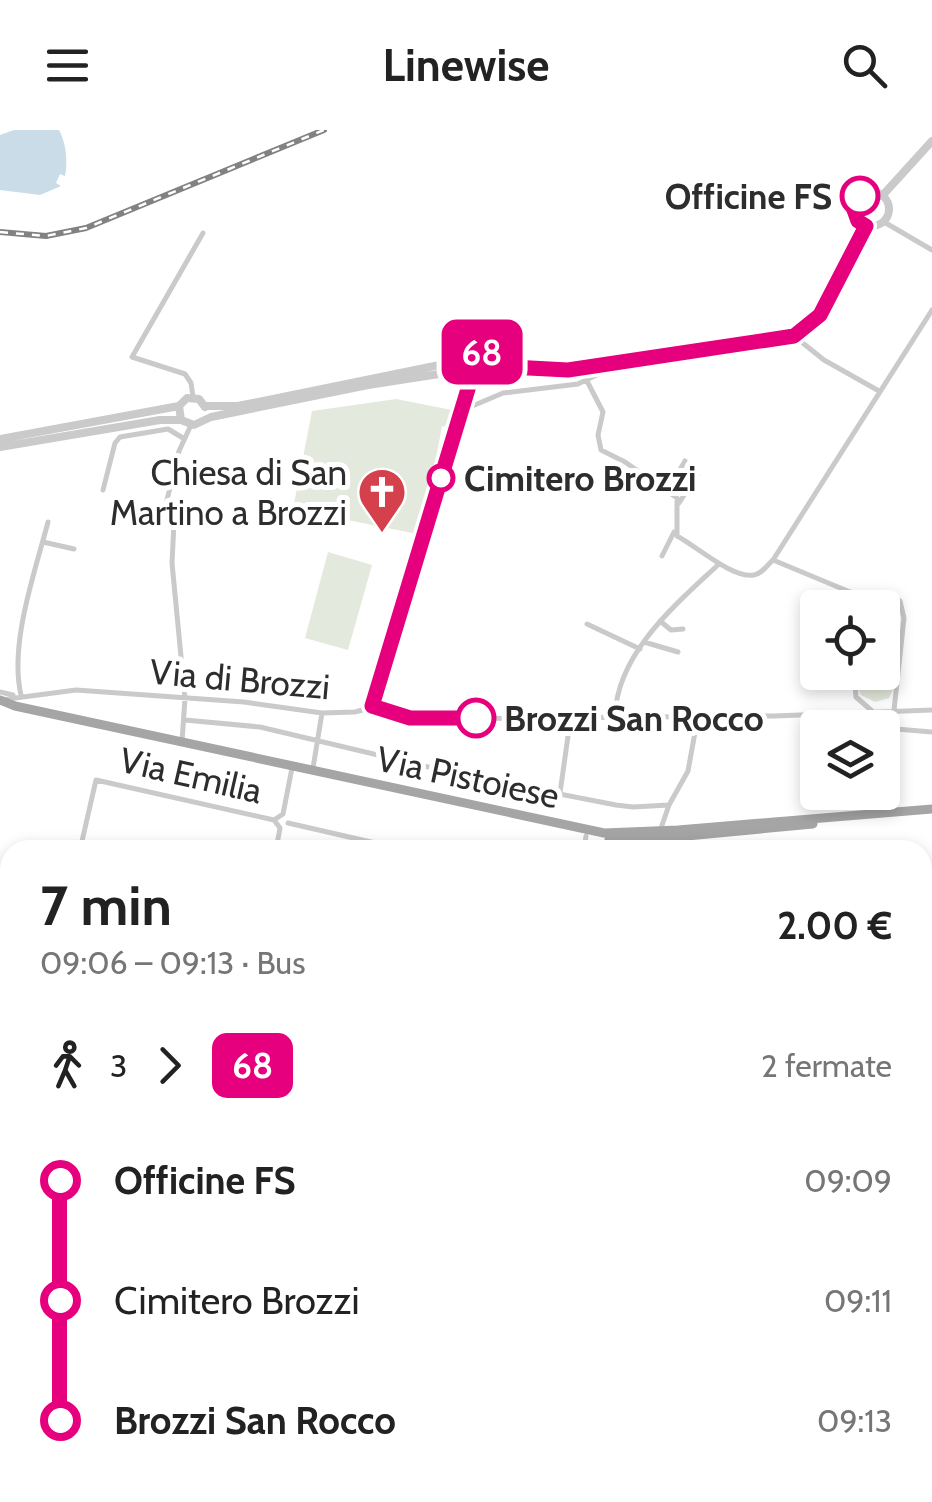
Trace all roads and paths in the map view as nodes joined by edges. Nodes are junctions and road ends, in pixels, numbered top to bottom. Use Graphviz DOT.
graph roads {
  1 [pos="932,141"];
  2 [pos="882,196"];
  3 [pos="884,222"];
  4 [pos="866,226"];
  5 [pos="203,232"];
  6 [pos="932,250"];
  7 [pos="932,310"];
  8 [pos="794,336"];
  9 [pos="464,360"];
  10 [pos="624,362"];
  11 [pos="491,366"];
  12 [pos="468,376"];
  13 [pos="587,381"];
  14 [pos="880,391"];
  15 [pos="192,398"];
  16 [pos="179,406"];
  17 [pos="205,406"];
  18 [pos="460,411"];
  19 [pos="181,420"];
  20 [pos="203,420"];
  21 [pos="191,425"];
  22 [pos="183,438"];
  23 [pos="0,439"];
  24 [pos="0,447"];
  25 [pos="686,461"];
  26 [pos="697,475"];
  27 [pos="103,490"];
  28 [pos="666,491"];
  29 [pos="679,502"];
  30 [pos="48,522"];
  31 [pos="675,531"];
  32 [pos="42,542"];
  33 [pos="74,549"];
  34 [pos="662,556"];
  35 [pos="772,560"];
  36 [pos="719,564"];
  37 [pos="851,590"];
  38 [pos="900,603"];
  39 [pos="660,621"];
  40 [pos="587,624"];
  41 [pos="683,630"];
  42 [pos="900,631"];
  43 [pos="644,642"];
  44 [pos="640,650"];
  45 [pos="678,652"];
  46 [pos="855,690"];
  47 [pos="896,690"];
  48 [pos="21,695"];
  49 [pos="0,698"];
  50 [pos="186,698"];
  51 [pos="372,706"];
  52 [pos="871,710"];
  53 [pos="894,710"];
  54 [pos="900,710"];
  55 [pos="932,710"];
  56 [pos="0,712"];
  57 [pos="322,713"];
  58 [pos="800,713"];
  59 [pos="616,716"];
  60 [pos="698,716"];
  61 [pos="185,720"];
  62 [pos="569,723"];
  63 [pos="900,729"];
  64 [pos="932,732"];
  65 [pos="318,740"];
  66 [pos="182,742"];
  67 [pos="292,770"];
  68 [pos="312,772"];
  69 [pos="560,793"];
  70 [pos="669,805"];
  71 [pos="932,811"];
  72 [pos="282,814"];
  73 [pos="274,820"];
  74 [pos="288,823"];
  75 [pos="280,828"];
  76 [pos="586,836"];
  77 [pos="655,839"];
  78 [pos="82,840"];
  79 [pos="278,840"];
  80 [pos="362,840"];
  81 [pos="585,840"];
  1 -- 2 [label="street"];
  2 -- 3 [label="street"];
  2 -- 4 [label="street"];
  3 -- 4 [label="street"];
  3 -- 6 [label="street"];
  4 -- 8 [label="street"];
  5 -- 15 [label="street"];
  7 -- 14 [label="street"];
  8 -- 10 [label="street"];
  8 -- 14 [label="street"];
  9 -- 11 [label="street"];
  9 -- 12 [label="street"];
  9 -- 17 [label="street"];
  10 -- 11 [label="street"];
  10 -- 13 [label="street"];
  11 -- 12 [label="street"];
  12 -- 18 [label="street"];
  12 -- 20 [label="street"];
  13 -- 18 [label="street"];
  13 -- 28 [label="street"];
  14 -- 35 [label="street"];
  15 -- 16 [label="street"];
  15 -- 17 [label="street"];
  16 -- 19 [label="street"];
  16 -- 23 [label="street"];
  17 -- 20 [label="street"];
  18 -- 51 [label="street"];
  19 -- 21 [label="street"];
  19 -- 24 [label="street"];
  20 -- 21 [label="street"];
  21 -- 22 [label="street"];
  22 -- 27 [label="street"];
  22 -- 50 [label="street"];
  25 -- 28 [label="street"];
  26 -- 29 [label="street"];
  28 -- 29 [label="street"];
  29 -- 31 [label="street"];
  30 -- 32 [label="street"];
  31 -- 34 [label="street"];
  31 -- 36 [label="street"];
  32 -- 33 [label="street"];
  32 -- 48 [label="street"];
  35 -- 36 [label="street"];
  35 -- 37 [label="street"];
  36 -- 39 [label="street"];
  38 -- 42 [label="street"];
  39 -- 41 [label="street"];
  39 -- 43 [label="street"];
  40 -- 44 [label="street"];
  43 -- 44 [label="street"];
  43 -- 45 [label="street"];
  44 -- 59 [label="street"];
  46 -- 52 [label="street"];
  47 -- 53 [label="street"];
  48 -- 49 [label="street, Via di Brozzi"];
  48 -- 50 [label="street, Via di Brozzi"];
  49 -- 66 [label="main road, Via Pistoiese"];
  50 -- 57 [label="street, Via di Brozzi"];
  50 -- 61 [label="street"];
  51 -- 57 [label="street, Via di Brozzi"];
  51 -- 62 [label="street, Via di Brozzi"];
  54 -- 55 [label="street, Via di Brozzi"];
  56 -- 67 [label="main road, Via Pistoiese"];
  57 -- 65 [label="street"];
  58 -- 60 [label="street, Via di Brozzi"];
  59 -- 60 [label="street, Via di Brozzi"];
  59 -- 62 [label="street, Via di Brozzi"];
  60 -- 70 [label="street"];
  61 -- 65 [label="street"];
  61 -- 66 [label="street"];
  62 -- 69 [label="street"];
  63 -- 64 [label="street"];
  65 -- 68 [label="street"];
  65 -- 69 [label="street"];
  66 -- 67 [label="main road, Via Pistoiese"];
  67 -- 68 [label="main road, Via Pistoiese"];
  67 -- 72 [label="street"];
  67 -- 76 [label="main road, Via Pistoiese"];
  68 -- 77 [label="main road, Via Pistoiese"];
  69 -- 70 [label="street"];
  70 -- 77 [label="street"];
  71 -- 77 [label="main road, Via Pistoiese"];
  72 -- 73 [label="street"];
  72 -- 74 [label="street"];
  73 -- 75 [label="street"];
  73 -- 78 [label="street, Via Emilia"];
  74 -- 75 [label="street"];
  74 -- 80 [label="street, Via Emilia"];
  75 -- 79 [label="street"];
  76 -- 77 [label="main road, Via Pistoiese"];
  76 -- 81 [label="street"];
}
